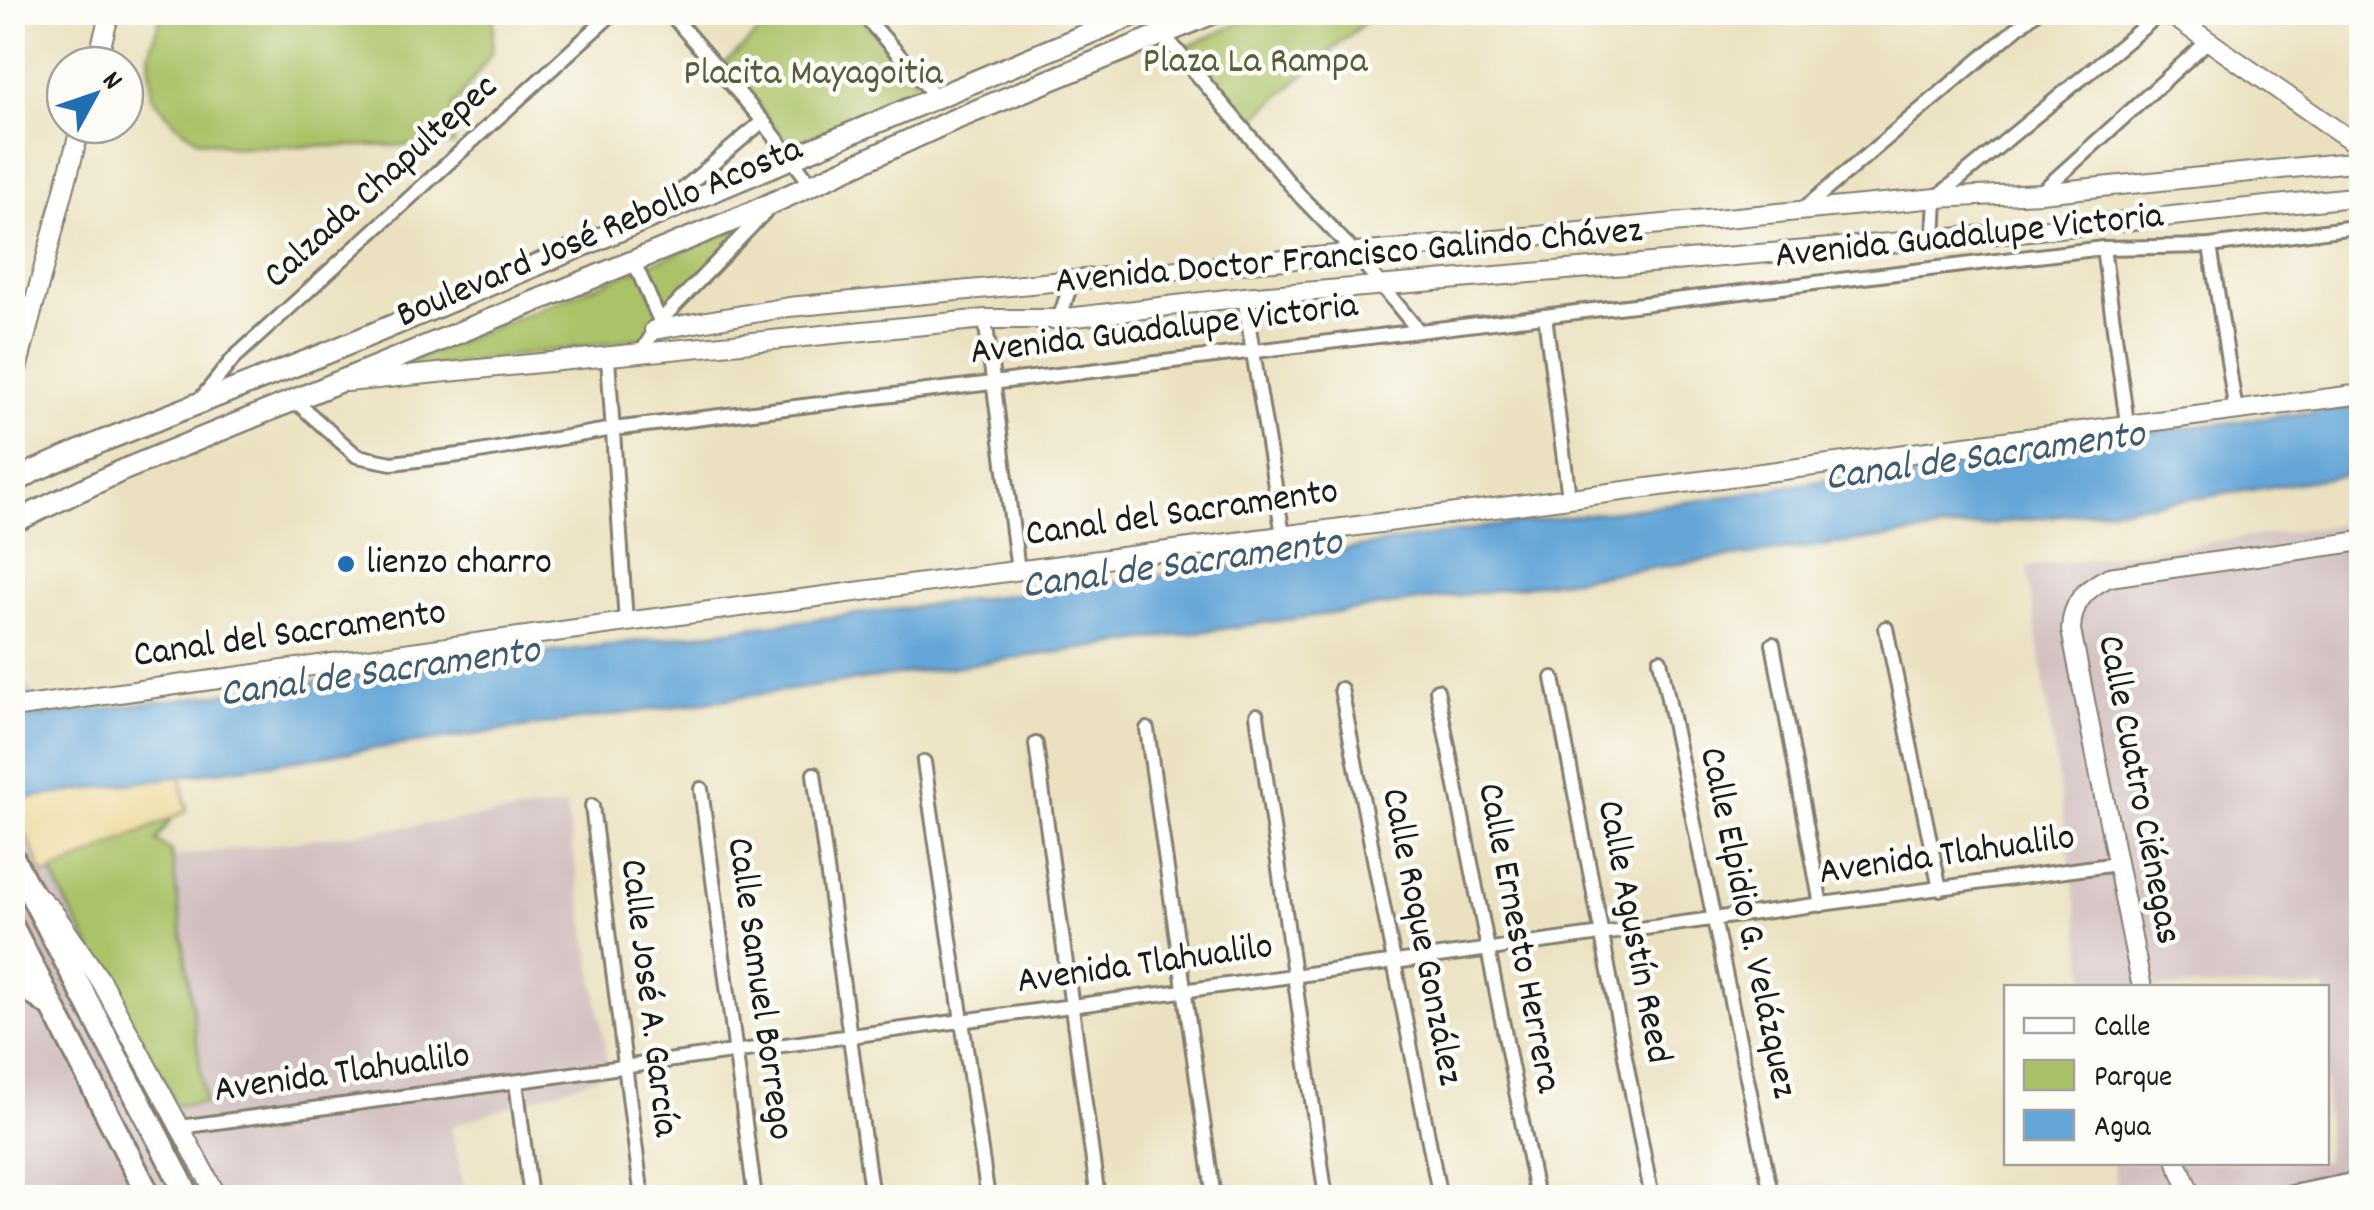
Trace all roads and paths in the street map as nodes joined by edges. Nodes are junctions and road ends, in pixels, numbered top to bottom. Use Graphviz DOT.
graph roads {
  1 [pos="110,12"];
  2 [pos="614,12"];
  3 [pos="669,12"];
  4 [pos="861,12"];
  5 [pos="1216,12"];
  6 [pos="2036,12"];
  7 [pos="2165,12"];
  8 [pos="1140,13"];
  9 [pos="1164,34"];
  10 [pos="2208,41"];
  11 [pos="101,45"];
  12 [pos="1032,88"];
  13 [pos="937,98"];
  14 [pos="762,120"];
  15 [pos="76,145"];
  16 [pos="2362,148"];
  17 [pos="790,157"];
  18 [pos="2362,161"];
  19 [pos="811,184"];
  20 [pos="2040,193"];
  21 [pos="2362,196"];
  22 [pos="1936,198"];
  23 [pos="774,203"];
  24 [pos="1801,211"];
  25 [pos="648,218"];
  26 [pos="2362,226"];
  27 [pos="1934,240"];
  28 [pos="2210,246"];
  29 [pos="2103,248"];
  30 [pos="1356,253"];
  31 [pos="634,262"];
  32 [pos="1072,281"];
  33 [pos="1380,286"];
  34 [pos="1244,296"];
  35 [pos="1546,316"];
  36 [pos="985,319"];
  37 [pos="1059,319"];
  38 [pos="657,325"];
  39 [pos="1417,329"];
  40 [pos="1253,352"];
  41 [pos="640,354"];
  42 [pos="608,358"];
  43 [pos="342,382"];
  44 [pos="992,384"];
  45 [pos="12,388"];
  46 [pos="2362,394"];
  47 [pos="294,400"];
  48 [pos="197,403"];
  49 [pos="2236,412"];
  50 [pos="2127,422"];
  51 [pos="613,429"];
  52 [pos="103,441"];
  53 [pos="120,472"];
  54 [pos="12,485"];
  55 [pos="1570,496"];
  56 [pos="12,523"];
  57 [pos="1283,535"];
  58 [pos="2362,542"];
  59 [pos="1018,570"];
  60 [pos="626,622"];
  61 [pos="1886,628"];
  62 [pos="1773,644"];
  63 [pos="1660,660"];
  64 [pos="1552,678"];
  65 [pos="1340,689"];
  66 [pos="1437,690"];
  67 [pos="12,708"];
  68 [pos="1257,714"];
  69 [pos="1147,729"];
  70 [pos="1036,744"];
  71 [pos="924,762"];
  72 [pos="814,774"];
  73 [pos="701,789"];
  74 [pos="592,806"];
  75 [pos="12,858"];
  76 [pos="2118,864"];
  77 [pos="26,884"];
  78 [pos="1940,889"];
  79 [pos="1822,905"];
  80 [pos="1714,919"];
  81 [pos="12,928"];
  82 [pos="1602,934"];
  83 [pos="1488,950"];
  84 [pos="1395,962"];
  85 [pos="12,972"];
  86 [pos="1295,976"];
  87 [pos="2141,985"];
  88 [pos="1185,991"];
  89 [pos="1072,1006"];
  90 [pos="54,1008"];
  91 [pos="962,1022"];
  92 [pos="850,1036"];
  93 [pos="736,1052"];
  94 [pos="626,1067"];
  95 [pos="516,1082"];
  96 [pos="180,1128"];
  97 [pos="2178,1167"];
  98 [pos="2362,1182"];
  99 [pos="150,1198"];
  100 [pos="189,1198"];
  101 [pos="218,1198"];
  102 [pos="531,1198"];
  103 [pos="642,1198"];
  104 [pos="756,1198"];
  105 [pos="872,1198"];
  106 [pos="988,1198"];
  107 [pos="1098,1198"];
  108 [pos="1214,1198"];
  109 [pos="1326,1198"];
  110 [pos="1440,1198"];
  111 [pos="1537,1198"];
  112 [pos="1652,1198"];
  113 [pos="1772,1198"];
  114 [pos="2174,1198"];
  115 [pos="2192,1198"];
  116 [pos="2284,1198"];
  1 -- 11 [label="street"];
  2 -- 48 [label="street, Calzada Chapultepec"];
  3 -- 14 [label="street"];
  4 -- 13 [label="street"];
  5 -- 9 [label="main road, Boulevard José Rebollo Acosta"];
  6 -- 24 [label="street"];
  7 -- 10 [label="street"];
  7 -- 22 [label="street"];
  8 -- 12 [label="main road"];
  8 -- 13 [label="main road, Boulevard José Rebollo Acosta"];
  9 -- 12 [label="main road, Boulevard José Rebollo Acosta"];
  9 -- 30 [label="street"];
  10 -- 16 [label="street"];
  10 -- 20 [label="street"];
  12 -- 19 [label="main road, Boulevard José Rebollo Acosta"];
  13 -- 17 [label="main road, Boulevard José Rebollo Acosta"];
  14 -- 17 [label="street"];
  14 -- 25 [label="street"];
  15 -- 45 [label="street"];
  17 -- 19 [label="street"];
  17 -- 25 [label="main road, Boulevard José Rebollo Acosta"];
  18 -- 20 [label="street, Avenida Doctor Francisco Galindo Chávez"];
  19 -- 23 [label="main road, Boulevard José Rebollo Acosta"];
  20 -- 22 [label="street, Avenida Doctor Francisco Galindo Chávez"];
  21 -- 27 [label="street, Avenida Doctor Francisco Galindo Chávez"];
  22 -- 24 [label="street, Avenida Doctor Francisco Galindo Chávez"];
  22 -- 27 [label="street"];
  23 -- 31 [label="main road, Boulevard José Rebollo Acosta"];
  23 -- 38 [label="street"];
  24 -- 30 [label="street, Avenida Doctor Francisco Galindo Chávez"];
  25 -- 48 [label="main road, Boulevard José Rebollo Acosta"];
  26 -- 28 [label="street, Avenida Guadalupe Victoria"];
  27 -- 33 [label="street, Avenida Doctor Francisco Galindo Chávez"];
  28 -- 29 [label="street, Avenida Guadalupe Victoria"];
  28 -- 49 [label="street"];
  29 -- 35 [label="street, Avenida Guadalupe Victoria"];
  29 -- 50 [label="street"];
  30 -- 32 [label="street, Avenida Doctor Francisco Galindo Chávez"];
  30 -- 33 [label="street"];
  31 -- 38 [label="street"];
  31 -- 43 [label="main road, Boulevard José Rebollo Acosta"];
  32 -- 37 [label="street"];
  32 -- 38 [label="street, Avenida Doctor Francisco Galindo Chávez"];
  33 -- 34 [label="street, Avenida Doctor Francisco Galindo Chávez"];
  33 -- 39 [label="street"];
  34 -- 37 [label="street, Avenida Doctor Francisco Galindo Chávez"];
  34 -- 40 [label="street"];
  35 -- 39 [label="street, Avenida Guadalupe Victoria"];
  35 -- 55 [label="street"];
  36 -- 37 [label="street, Avenida Doctor Francisco Galindo Chávez"];
  36 -- 41 [label="street, Avenida Doctor Francisco Galindo Chávez"];
  36 -- 44 [label="street"];
  38 -- 41 [label="street"];
  39 -- 40 [label="street, Avenida Guadalupe Victoria"];
  40 -- 44 [label="street, Avenida Guadalupe Victoria"];
  40 -- 57 [label="street"];
  41 -- 42 [label="street, Avenida Doctor Francisco Galindo Chávez"];
  42 -- 43 [label="street, Avenida Doctor Francisco Galindo Chávez"];
  42 -- 51 [label="street"];
  43 -- 47 [label="main road, Boulevard José Rebollo Acosta"];
  44 -- 51 [label="street, Avenida Guadalupe Victoria"];
  44 -- 59 [label="street"];
  46 -- 49 [label="street, Canal del Sacramento"];
  47 -- 51 [label="street, Avenida Guadalupe Victoria"];
  47 -- 53 [label="main road, Boulevard José Rebollo Acosta"];
  48 -- 52 [label="main road, Boulevard José Rebollo Acosta"];
  49 -- 50 [label="street, Canal del Sacramento"];
  50 -- 55 [label="street, Canal del Sacramento"];
  51 -- 60 [label="street"];
  52 -- 53 [label="main road"];
  52 -- 54 [label="main road, Boulevard José Rebollo Acosta"];
  53 -- 56 [label="main road, Boulevard José Rebollo Acosta"];
  55 -- 57 [label="street, Canal del Sacramento"];
  57 -- 59 [label="street, Canal del Sacramento"];
  58 -- 76 [label="street, Calle Cuatro Ciénegas"];
  59 -- 60 [label="street, Canal del Sacramento"];
  60 -- 67 [label="street, Canal del Sacramento"];
  61 -- 78 [label="street"];
  62 -- 79 [label="street"];
  63 -- 80 [label="street, Calle Elpidio G. Velázquez"];
  64 -- 82 [label="street, Calle Agustín Reed"];
  65 -- 84 [label="street, Calle Roque González"];
  66 -- 83 [label="street, Calle Ernesto Herrera"];
  68 -- 86 [label="street"];
  69 -- 88 [label="street"];
  70 -- 89 [label="street"];
  71 -- 91 [label="street"];
  72 -- 92 [label="street"];
  73 -- 93 [label="street, Calle Samuel Borrego"];
  74 -- 94 [label="street, Calle José A. García"];
  75 -- 77 [label="highway"];
  76 -- 78 [label="street, Avenida Tlahualilo"];
  76 -- 87 [label="street, Calle Cuatro Ciénegas"];
  77 -- 96 [label="street"];
  77 -- 100 [label="highway"];
  78 -- 79 [label="street, Avenida Tlahualilo"];
  79 -- 80 [label="street, Avenida Tlahualilo"];
  80 -- 82 [label="street, Avenida Tlahualilo"];
  80 -- 113 [label="street, Calle Elpidio G. Velázquez"];
  81 -- 90 [label="highway"];
  82 -- 83 [label="street, Avenida Tlahualilo"];
  82 -- 112 [label="street, Calle Agustín Reed"];
  83 -- 84 [label="street, Avenida Tlahualilo"];
  83 -- 111 [label="street, Calle Ernesto Herrera"];
  84 -- 86 [label="street, Avenida Tlahualilo"];
  84 -- 110 [label="street, Calle Roque González"];
  85 -- 90 [label="highway"];
  86 -- 88 [label="street, Avenida Tlahualilo"];
  86 -- 109 [label="street"];
  88 -- 89 [label="street, Avenida Tlahualilo"];
  88 -- 108 [label="street"];
  89 -- 91 [label="street, Avenida Tlahualilo"];
  89 -- 107 [label="street"];
  90 -- 99 [label="highway"];
  91 -- 92 [label="street, Avenida Tlahualilo"];
  91 -- 106 [label="street"];
  92 -- 93 [label="street, Avenida Tlahualilo"];
  92 -- 105 [label="street"];
  93 -- 94 [label="street, Avenida Tlahualilo"];
  93 -- 104 [label="street, Calle Samuel Borrego"];
  94 -- 95 [label="street, Avenida Tlahualilo"];
  94 -- 103 [label="street, Calle José A. García"];
  95 -- 96 [label="street, Avenida Tlahualilo"];
  95 -- 102 [label="street"];
  96 -- 101 [label="street"];
  97 -- 114 [label="street"];
  97 -- 115 [label="street"];
  98 -- 116 [label="main road"];
}
